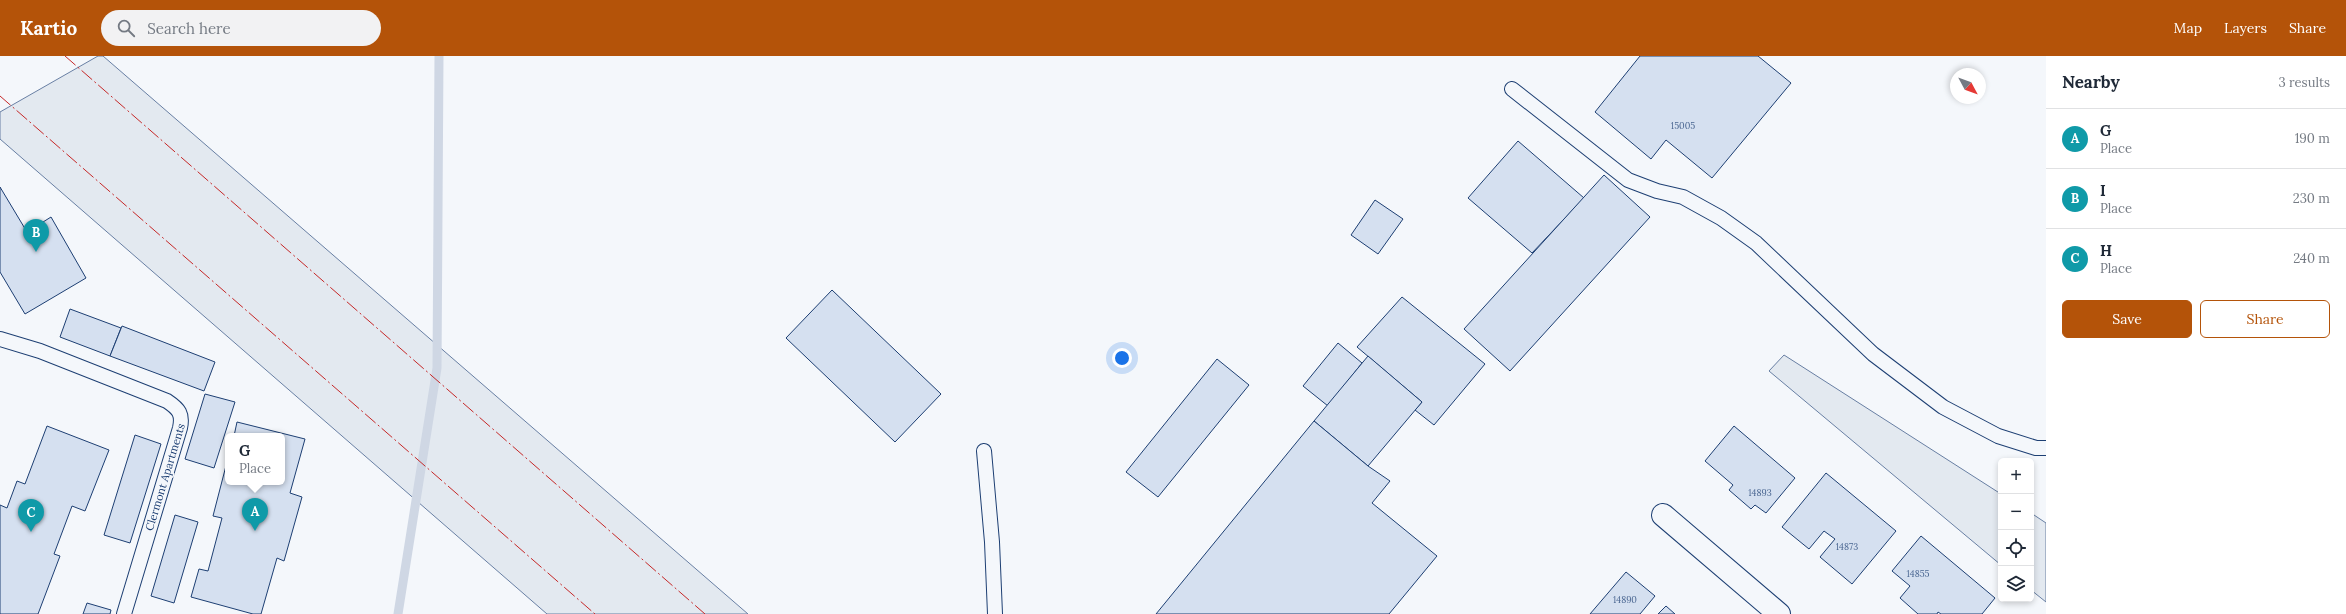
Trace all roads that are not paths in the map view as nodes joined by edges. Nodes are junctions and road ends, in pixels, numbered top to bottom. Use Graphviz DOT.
graph roads {
  1 [pos="1512,89"];
  2 [pos="0,339"];
  3 [pos="2046,448"];
  4 [pos="984,451"];
  5 [pos="1662,515"];
  6 [pos="124,614"];
  7 [pos="995,614"];
  8 [pos="1779,614"];
  1 -- 3 [label="lane"];
  2 -- 6 [label="lane, Clermont Apartments"];
  4 -- 7 [label="lane"];
  5 -- 8 [label="street"];
}
